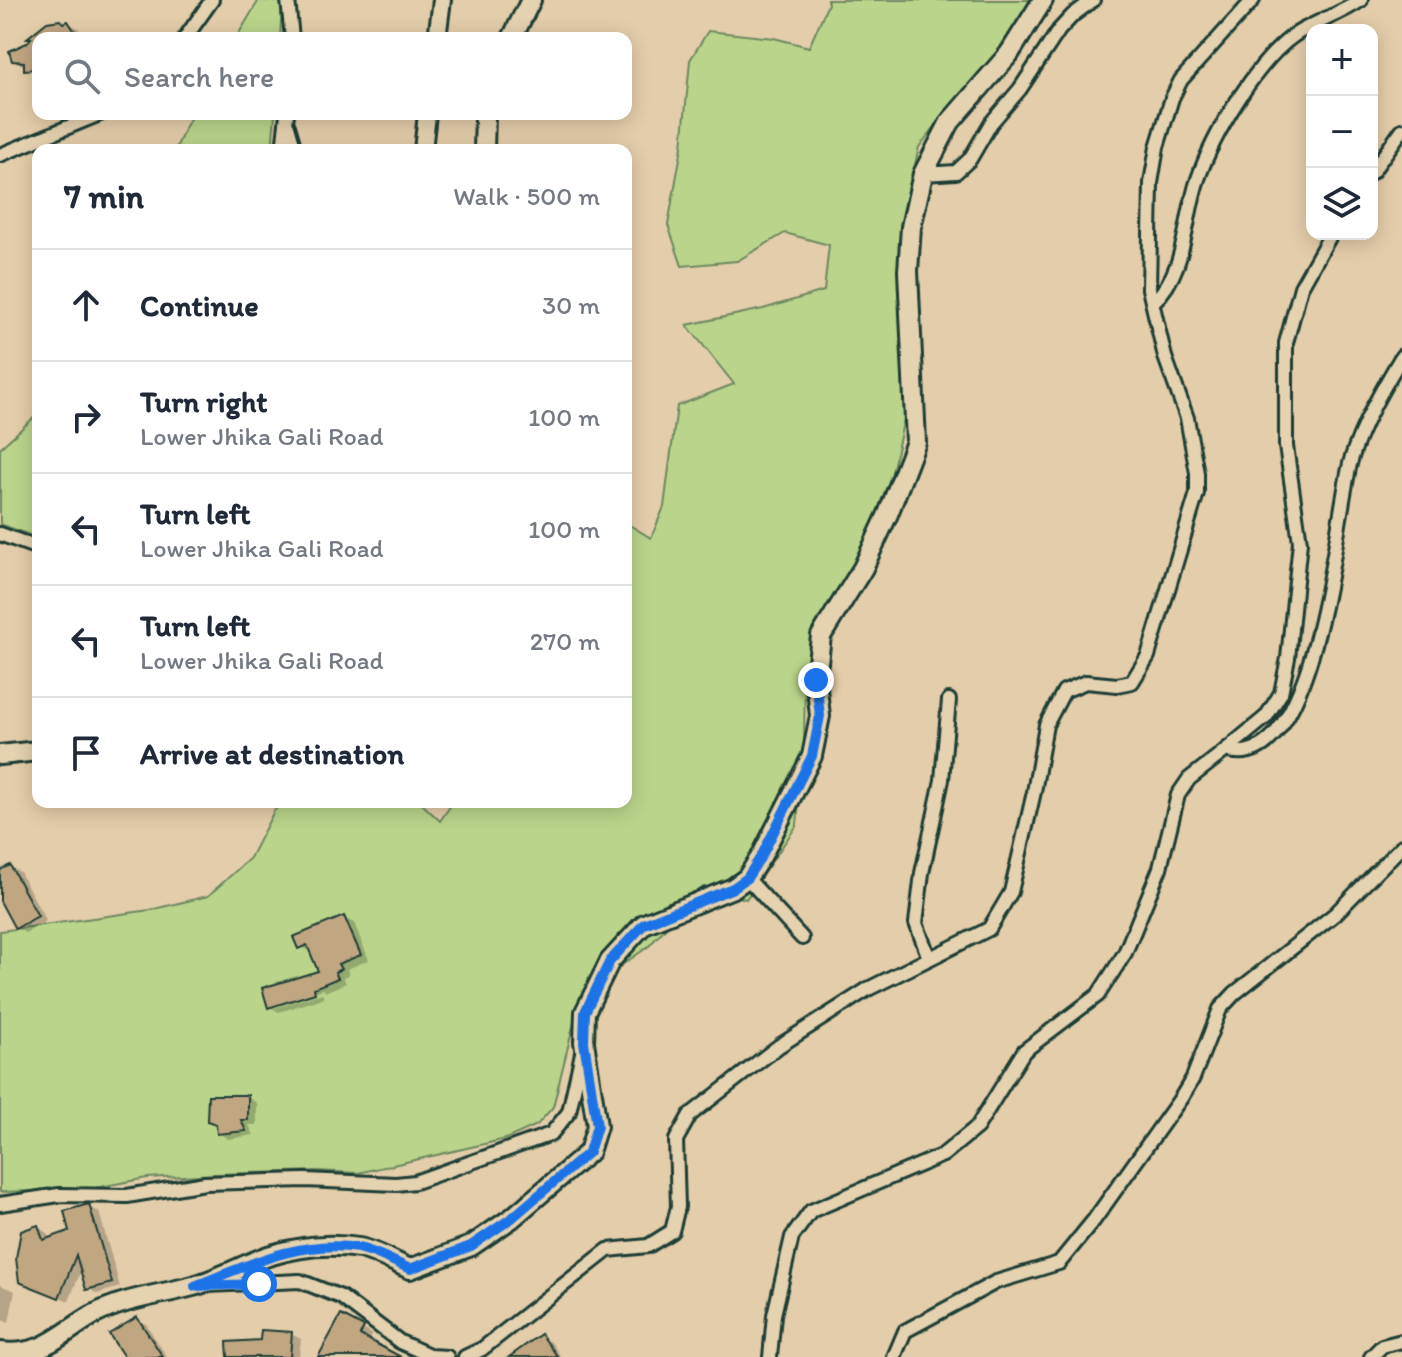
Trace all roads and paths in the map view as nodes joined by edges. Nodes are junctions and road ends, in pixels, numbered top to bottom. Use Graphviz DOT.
graph roads {
  1 [pos="212,0"];
  2 [pos="288,0"];
  3 [pos="442,0"];
  4 [pos="531,0"];
  5 [pos="1043,0"];
  6 [pos="1093,0"];
  7 [pos="1253,0"];
  8 [pos="1374,0"];
  9 [pos="1359,2"];
  10 [pos="189,32"];
  11 [pos="291,32"];
  12 [pos="438,32"];
  13 [pos="515,32"];
  14 [pos="85,120"];
  15 [pos="286,120"];
  16 [pos="287,120"];
  17 [pos="426,120"];
  18 [pos="485,120"];
  19 [pos="1402,130"];
  20 [pos="284,144"];
  21 [pos="293,144"];
  22 [pos="424,144"];
  23 [pos="484,144"];
  24 [pos="0,155"];
  25 [pos="1375,168"];
  26 [pos="923,174"];
  27 [pos="1328,240"];
  28 [pos="1153,302"];
  29 [pos="1402,356"];
  30 [pos="1402,376"];
  31 [pos="1380,395"];
  32 [pos="0,534"];
  33 [pos="32,546"];
  34 [pos="949,700"];
  35 [pos="1226,750"];
  36 [pos="32,752"];
  37 [pos="0,755"];
  38 [pos="1402,846"];
  39 [pos="747,878"];
  40 [pos="802,938"];
  41 [pos="929,958"];
  42 [pos="584,1042"];
  43 [pos="0,1204"];
  44 [pos="195,1286"];
  45 [pos="1402,1341"];
  46 [pos="0,1352"];
  47 [pos="447,1357"];
  48 [pos="465,1357"];
  49 [pos="770,1357"];
  50 [pos="894,1357"];
  51 [pos="1371,1357"];
  1 -- 10 [label="street"];
  2 -- 11 [label="street"];
  3 -- 12 [label="street"];
  4 -- 13 [label="main road"];
  5 -- 26 [label="main road"];
  6 -- 26 [label="street"];
  7 -- 28 [label="street"];
  8 -- 9 [label="street"];
  9 -- 28 [label="street"];
  14 -- 24 [label="street"];
  15 -- 20 [label="street"];
  16 -- 21 [label="street"];
  17 -- 22 [label="street"];
  18 -- 23 [label="main road"];
  19 -- 25 [label="street"];
  26 -- 39 [label="main road"];
  27 -- 35 [label="street"];
  28 -- 41 [label="street"];
  29 -- 31 [label="street"];
  30 -- 31 [label="street"];
  31 -- 35 [label="street"];
  32 -- 33 [label="street"];
  34 -- 41 [label="street"];
  35 -- 49 [label="street"];
  36 -- 37 [label="main road"];
  38 -- 50 [label="street"];
  39 -- 40 [label="street"];
  39 -- 42 [label="main road"];
  41 -- 48 [label="street"];
  42 -- 43 [label="street"];
  42 -- 44 [label="main road"];
  44 -- 46 [label="main road"];
  44 -- 47 [label="street"];
  45 -- 51 [label="street"];
}
